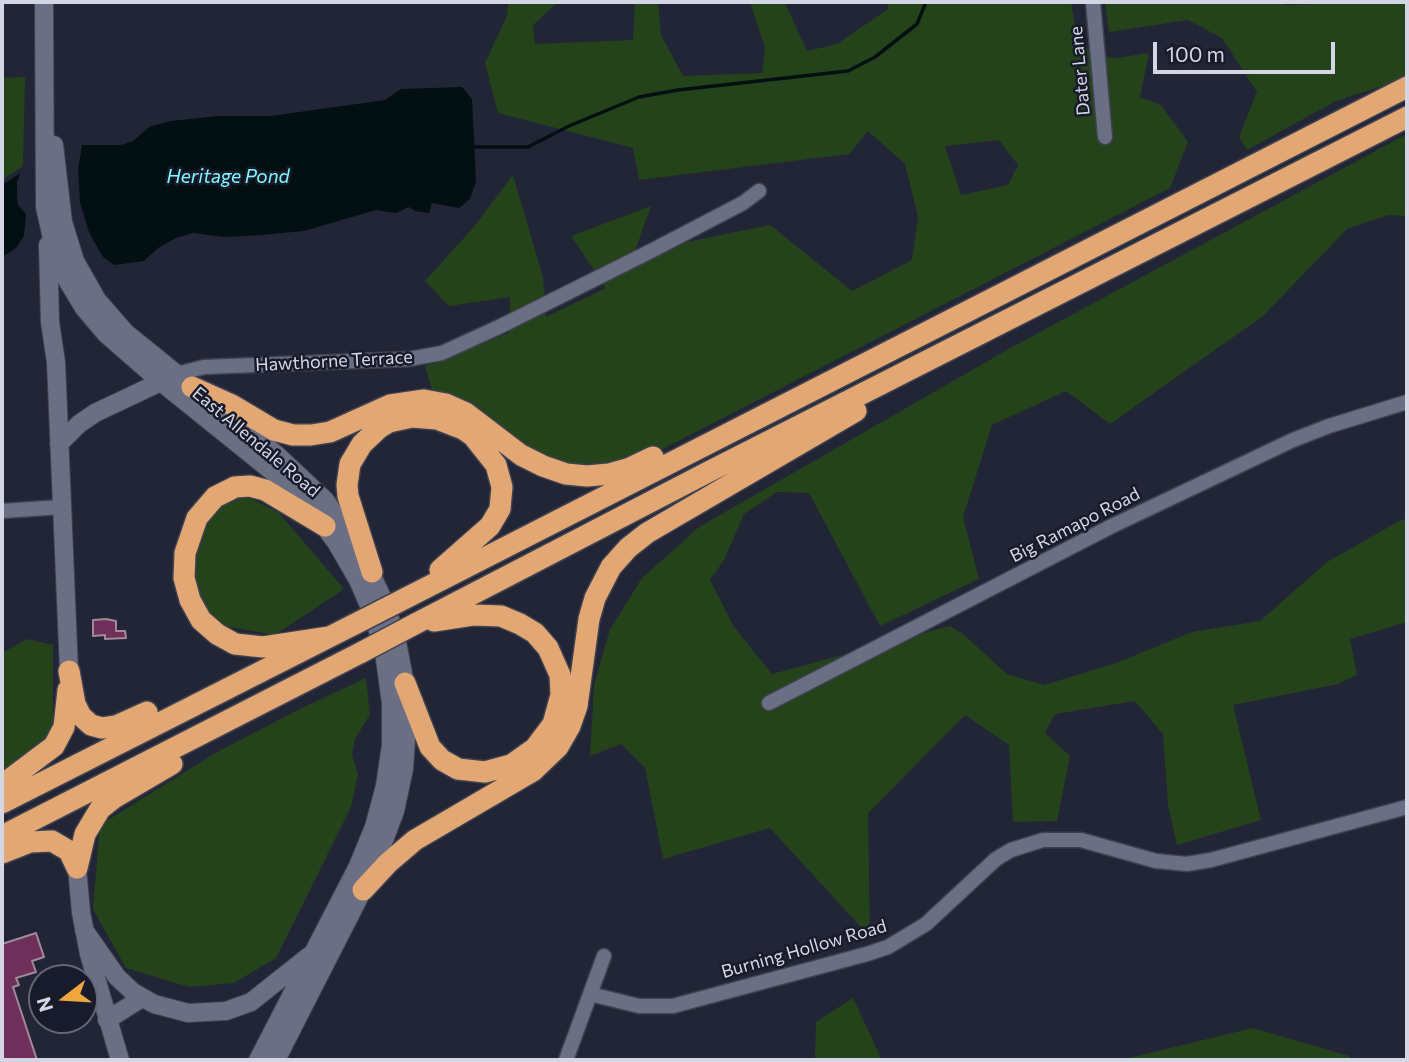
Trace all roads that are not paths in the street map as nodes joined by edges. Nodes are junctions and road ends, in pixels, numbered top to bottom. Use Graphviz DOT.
graph roads {
  1 [pos="44,2"];
  2 [pos="51,2"];
  3 [pos="1093,2"];
  4 [pos="46,76"];
  5 [pos="1407,87"];
  6 [pos="1407,117"];
  7 [pos="1105,137"];
  8 [pos="759,191"];
  9 [pos="47,221"];
  10 [pos="971,339"];
  11 [pos="176,381"];
  12 [pos="1407,401"];
  13 [pos="757,419"];
  14 [pos="59,444"];
  15 [pos="62,508"];
  16 [pos="2,511"];
  17 [pos="325,526"];
  18 [pos="372,572"];
  19 [pos="406,598"];
  20 [pos="415,624"];
  21 [pos="328,637"];
  22 [pos="69,671"];
  23 [pos="248,678"];
  24 [pos="405,683"];
  25 [pos="284,690"];
  26 [pos="769,703"];
  27 [pos="2,785"];
  28 [pos="2,803"];
  29 [pos="1407,807"];
  30 [pos="2,836"];
  31 [pos="2,853"];
  32 [pos="77,868"];
  33 [pos="363,890"];
  34 [pos="84,930"];
  35 [pos="314,952"];
  36 [pos="604,956"];
  37 [pos="590,994"];
  38 [pos="142,998"];
  39 [pos="107,1020"];
  40 [pos="120,1060"];
  41 [pos="258,1060"];
  42 [pos="276,1060"];
  43 [pos="566,1060"];
  1 -- 2 [label="street"];
  1 -- 4 [label="main road, East Allendale Road"];
  3 -- 7 [label="street, Dater Lane"];
  4 -- 9 [label="main road, East Allendale Road"];
  4 -- 11 [label="main road, East Allendale Road"];
  5 -- 13 [label="highway"];
  6 -- 10 [label="highway"];
  8 -- 11 [label="street, Hawthorne Terrace"];
  9 -- 11 [label="main road, East Allendale Road"];
  9 -- 14 [label="main road"];
  10 -- 20 [label="highway"];
  10 -- 33 [label="highway"];
  11 -- 13 [label="highway"];
  11 -- 14 [label="main road, Hawthorne Terrace"];
  11 -- 17 [label="main road, East Allendale Road"];
  11 -- 18 [label="main road, East Allendale Road"];
  12 -- 26 [label="street, Big Ramapo Road"];
  13 -- 19 [label="highway"];
  14 -- 15 [label="main road"];
  15 -- 16 [label="street"];
  15 -- 22 [label="main road"];
  17 -- 21 [label="highway"];
  17 -- 35 [label="main road, East Allendale Road"];
  18 -- 19 [label="highway"];
  18 -- 24 [label="main road, East Allendale Road"];
  19 -- 21 [label="highway, bridge"];
  20 -- 24 [label="highway"];
  20 -- 25 [label="highway, bridge"];
  21 -- 23 [label="highway"];
  22 -- 23 [label="highway"];
  22 -- 27 [label="highway"];
  23 -- 28 [label="highway"];
  24 -- 33 [label="main road, East Allendale Road"];
  25 -- 30 [label="highway"];
  25 -- 32 [label="highway"];
  29 -- 37 [label="street, Burning Hollow Road"];
  31 -- 32 [label="highway"];
  32 -- 34 [label="main road"];
  33 -- 42 [label="main road, East Allendale Road"];
  34 -- 38 [label="main road"];
  34 -- 39 [label="main road"];
  35 -- 38 [label="main road"];
  35 -- 41 [label="main road, East Allendale Road"];
  36 -- 37 [label="street"];
  37 -- 43 [label="street"];
  38 -- 39 [label="main road"];
  39 -- 40 [label="main road"];
}
